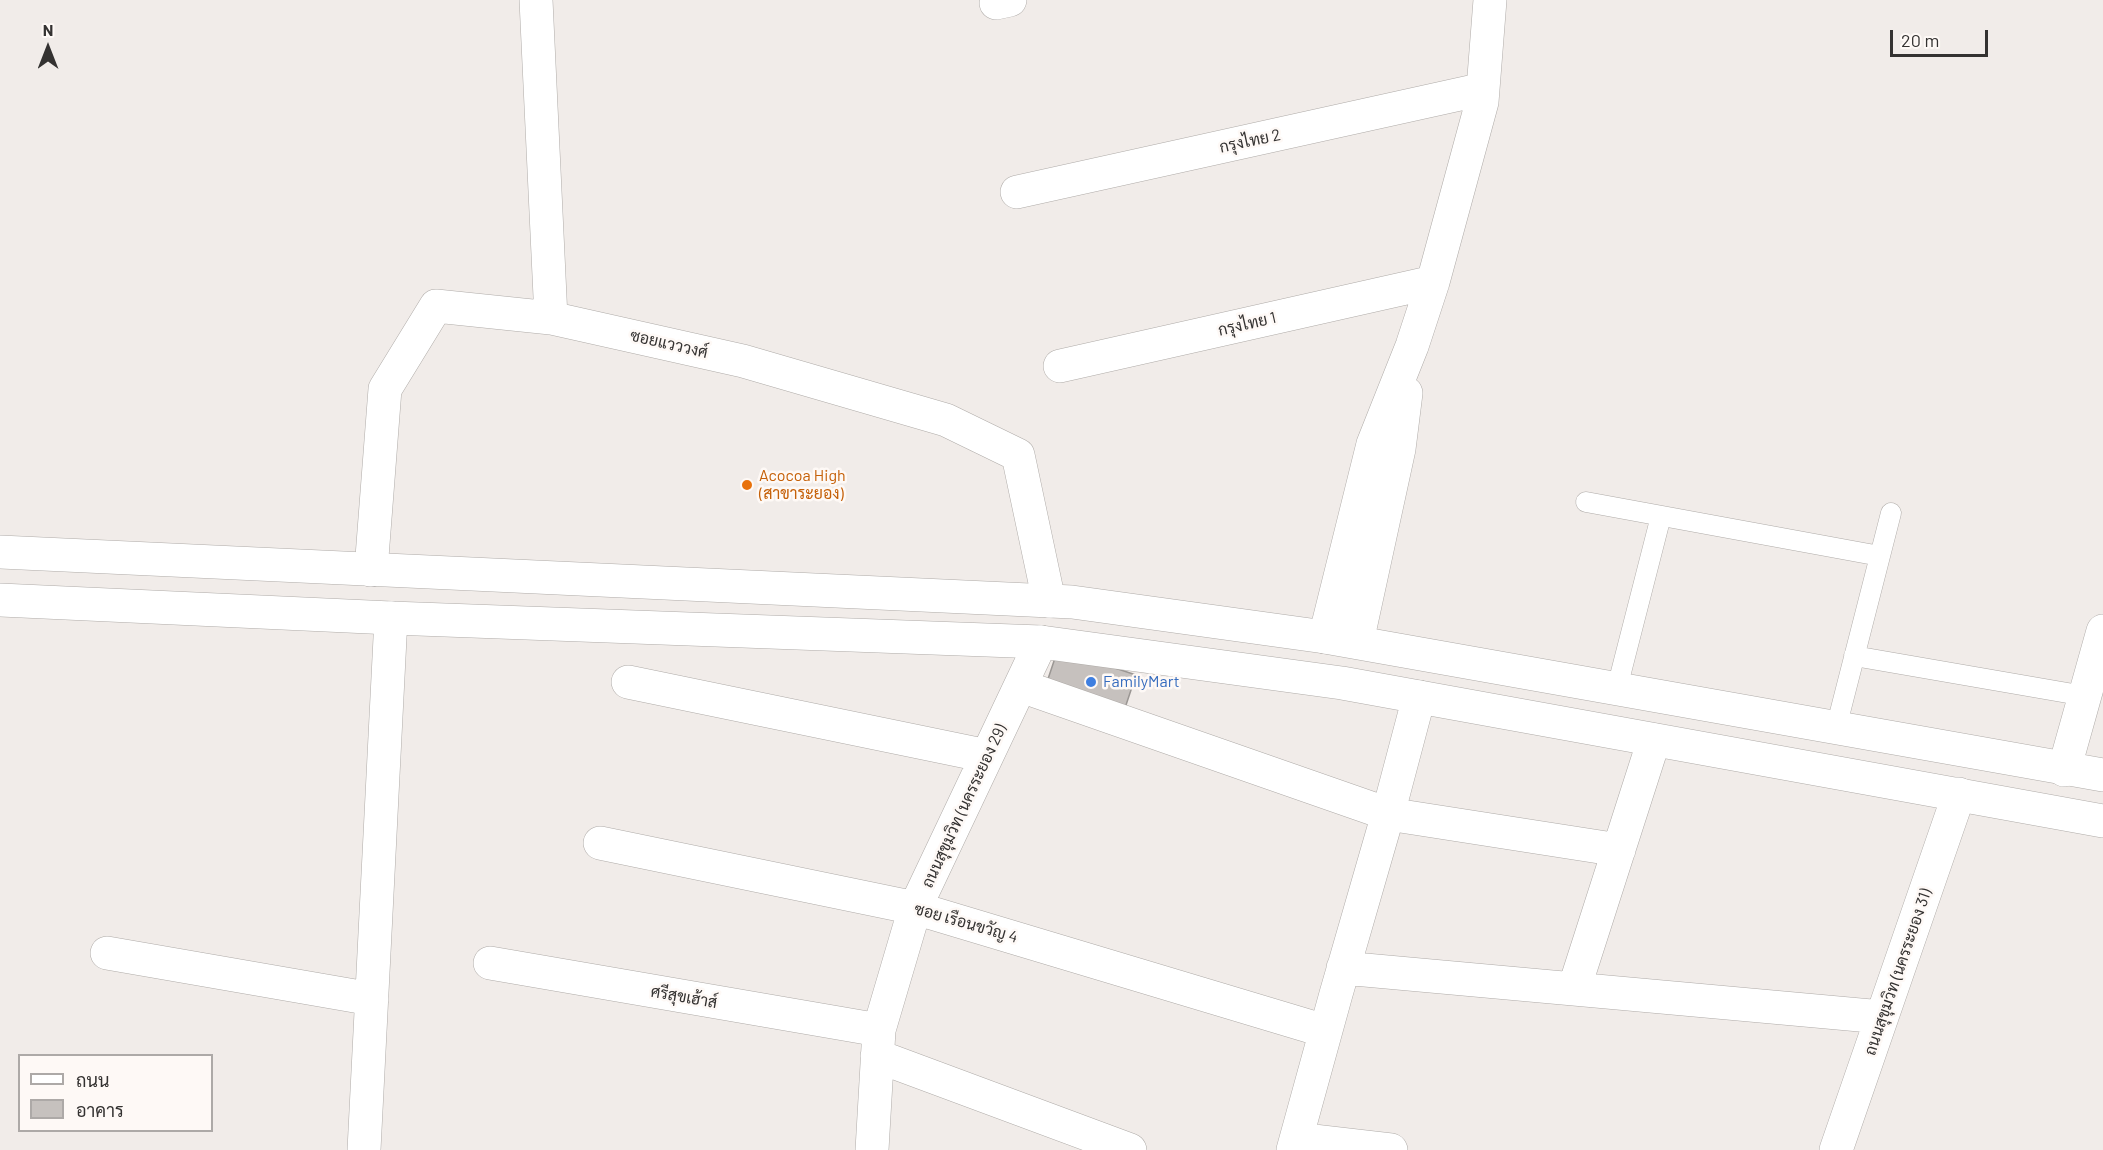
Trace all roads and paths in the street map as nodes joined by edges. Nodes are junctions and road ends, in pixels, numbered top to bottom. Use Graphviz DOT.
graph roads {
  1 [pos="536,0"];
  2 [pos="1490,0"];
  3 [pos="1483,89"];
  4 [pos="1017,192"];
  5 [pos="1433,282"];
  6 [pos="551,318"];
  7 [pos="1060,366"];
  8 [pos="1586,502"];
  9 [pos="1891,513"];
  10 [pos="1661,516"];
  11 [pos="0,552"];
  12 [pos="1880,556"];
  13 [pos="282,566"];
  14 [pos="371,570"];
  15 [pos="0,600"];
  16 [pos="1049,601"];
  17 [pos="281,612"];
  18 [pos="391,618"];
  19 [pos="2103,631"];
  20 [pos="1341,640"];
  21 [pos="1041,642"];
  22 [pos="1854,657"];
  23 [pos="628,682"];
  24 [pos="1020,686"];
  25 [pos="1617,688"];
  26 [pos="2085,696"];
  27 [pos="1419,697"];
  28 [pos="1836,728"];
  29 [pos="1654,740"];
  30 [pos="987,756"];
  31 [pos="2064,770"];
  32 [pos="2103,775"];
  33 [pos="1959,794"];
  34 [pos="1388,814"];
  35 [pos="2103,821"];
  36 [pos="600,843"];
  37 [pos="1619,850"];
  38 [pos="915,908"];
  39 [pos="107,953"];
  40 [pos="490,963"];
  41 [pos="1343,968"];
  42 [pos="1574,989"];
  43 [pos="372,999"];
  44 [pos="1882,1017"];
  45 [pos="1325,1032"];
  46 [pos="878,1043"];
  47 [pos="1294,1145"];
  48 [pos="364,1150"];
  49 [pos="872,1150"];
  50 [pos="1130,1150"];
  51 [pos="1390,1150"];
  52 [pos="1836,1150"];
  1 -- 6 [label="street"];
  2 -- 3 [label="street"];
  3 -- 4 [label="street, กรุงไทย 2"];
  3 -- 5 [label="street"];
  5 -- 7 [label="street, กรุงไทย 1"];
  5 -- 20 [label="street"];
  6 -- 14 [label="street, ซอยแวววงศ์"];
  6 -- 16 [label="street, ซอยแวววงศ์"];
  8 -- 10 [label="lane"];
  9 -- 12 [label="lane"];
  10 -- 12 [label="lane"];
  10 -- 25 [label="lane"];
  11 -- 13 [label="street"];
  12 -- 22 [label="lane"];
  13 -- 14 [label="street"];
  13 -- 17 [label="street"];
  14 -- 16 [label="street"];
  15 -- 17 [label="street"];
  16 -- 20 [label="street"];
  17 -- 18 [label="street"];
  18 -- 21 [label="street"];
  18 -- 43 [label="street"];
  19 -- 26 [label="street"];
  20 -- 25 [label="street"];
  21 -- 24 [label="street, ถนนสุขุมวิท (นครระยอง 29)"];
  21 -- 27 [label="street"];
  22 -- 26 [label="lane"];
  22 -- 28 [label="lane"];
  23 -- 30 [label="street"];
  24 -- 30 [label="street, ถนนสุขุมวิท (นครระยอง 29)"];
  24 -- 34 [label="street"];
  25 -- 28 [label="street"];
  26 -- 31 [label="street"];
  27 -- 29 [label="street"];
  27 -- 34 [label="street"];
  28 -- 31 [label="street"];
  29 -- 33 [label="street"];
  29 -- 37 [label="street"];
  30 -- 38 [label="street, ถนนสุขุมวิท (นครระยอง 29)"];
  31 -- 32 [label="street"];
  33 -- 35 [label="street"];
  33 -- 44 [label="street, ถนนสุขุมวิท (นครระยอง 31)"];
  34 -- 37 [label="street"];
  34 -- 41 [label="street"];
  36 -- 38 [label="street, ซอย เรือนขวัญ 4"];
  37 -- 42 [label="street"];
  38 -- 45 [label="street, ซอย เรือนขวัญ 4"];
  38 -- 46 [label="street, ถนนสุขุมวิท (นครระยอง 29)"];
  39 -- 43 [label="street"];
  40 -- 46 [label="street, ศรีสุขเฮ้าส์"];
  41 -- 42 [label="street"];
  41 -- 45 [label="street"];
  42 -- 44 [label="street"];
  43 -- 48 [label="street"];
  44 -- 52 [label="street, ถนนสุขุมวิท (นครระยอง 31)"];
  45 -- 47 [label="street"];
  46 -- 49 [label="street, ถนนสุขุมวิท (นครระยอง 29)"];
  46 -- 50 [label="street, ศรีสุขเฮ้าส์"];
  47 -- 51 [label="street"];
}
